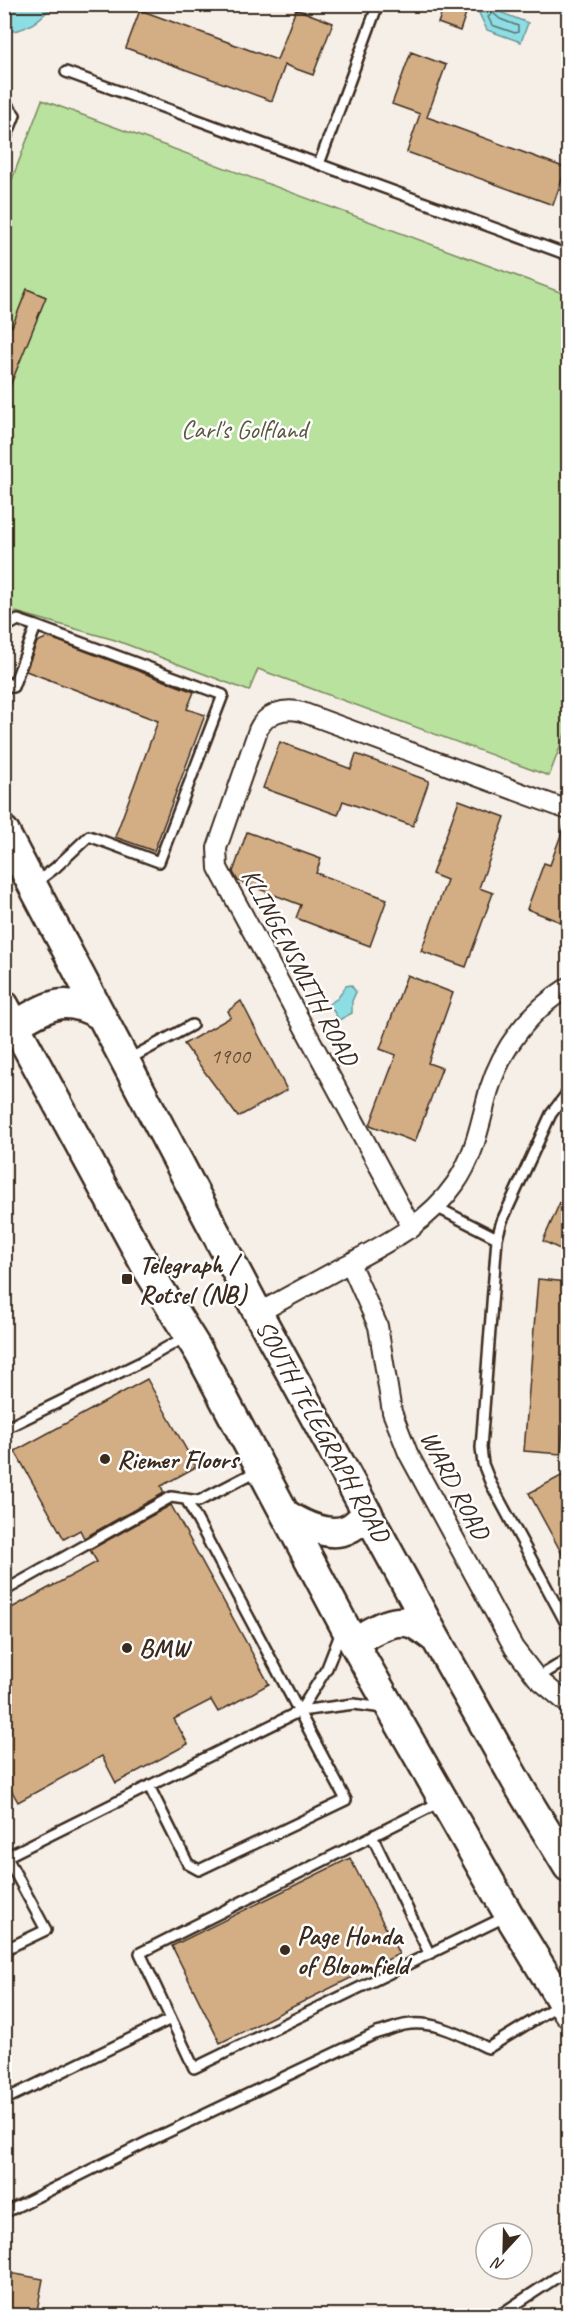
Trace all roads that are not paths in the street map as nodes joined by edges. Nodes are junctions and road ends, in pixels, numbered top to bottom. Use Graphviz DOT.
graph roads {
  1 [pos="378,4"];
  2 [pos="66,72"];
  3 [pos="4,101"];
  4 [pos="4,143"];
  5 [pos="319,164"];
  6 [pos="568,255"];
  7 [pos="36,626"];
  8 [pos="4,628"];
  9 [pos="4,681"];
  10 [pos="568,810"];
  11 [pos="9,851"];
  12 [pos="32,885"];
  13 [pos="568,987"];
  14 [pos="100,1015"];
  15 [pos="8,1021"];
  16 [pos="192,1025"];
  17 [pos="125,1062"];
  18 [pos="568,1092"];
  19 [pos="436,1207"];
  20 [pos="412,1228"];
  21 [pos="497,1239"];
  22 [pos="350,1263"];
  23 [pos="258,1313"];
  24 [pos="189,1335"];
  25 [pos="4,1431"];
  26 [pos="262,1468"];
  27 [pos="186,1499"];
  28 [pos="369,1513"];
  29 [pos="287,1515"];
  30 [pos="4,1591"];
  31 [pos="568,1627"];
  32 [pos="348,1633"];
  33 [pos="436,1639"];
  34 [pos="568,1659"];
  35 [pos="537,1678"];
  36 [pos="568,1704"];
  37 [pos="391,1709"];
  38 [pos="300,1711"];
  39 [pos="148,1786"];
  40 [pos="442,1801"];
  41 [pos="372,1836"];
  42 [pos="5,1855"];
  43 [pos="568,1867"];
  44 [pos="509,1915"];
  45 [pos="4,1950"];
  46 [pos="429,1953"];
  47 [pos="565,2007"];
  48 [pos="171,2019"];
  49 [pos="4,2100"];
  50 [pos="4,2213"];
  51 [pos="568,2259"];
  52 [pos="498,2316"];
  1 -- 5 [label="lane"];
  2 -- 5 [label="lane"];
  3 -- 4 [label="lane"];
  5 -- 6 [label="lane"];
  7 -- 8 [label="lane"];
  7 -- 9 [label="lane"];
  7 -- 12 [label="lane"];
  10 -- 20 [label="street, KLINGENSMITH ROAD"];
  11 -- 12 [label="highway, SOUTH TELEGRAPH ROAD"];
  12 -- 14 [label="highway, SOUTH TELEGRAPH ROAD"];
  13 -- 19 [label="street"];
  14 -- 15 [label="highway"];
  14 -- 17 [label="highway, SOUTH TELEGRAPH ROAD"];
  15 -- 24 [label="highway"];
  16 -- 17 [label="lane"];
  17 -- 23 [label="highway, SOUTH TELEGRAPH ROAD"];
  18 -- 21 [label="lane"];
  19 -- 20 [label="street"];
  19 -- 21 [label="lane"];
  20 -- 22 [label="street"];
  21 -- 31 [label="lane"];
  22 -- 23 [label="street"];
  22 -- 35 [label="street, WARD ROAD"];
  23 -- 28 [label="highway, SOUTH TELEGRAPH ROAD"];
  24 -- 25 [label="lane"];
  24 -- 26 [label="highway"];
  26 -- 27 [label="lane"];
  26 -- 29 [label="highway"];
  27 -- 30 [label="lane"];
  27 -- 38 [label="lane"];
  28 -- 29 [label="highway"];
  28 -- 33 [label="highway, SOUTH TELEGRAPH ROAD"];
  29 -- 32 [label="highway"];
  32 -- 33 [label="highway"];
  32 -- 37 [label="highway"];
  32 -- 38 [label="lane"];
  33 -- 43 [label="highway, SOUTH TELEGRAPH ROAD"];
  34 -- 35 [label="lane"];
  35 -- 36 [label="street, WARD ROAD"];
  37 -- 38 [label="lane"];
  37 -- 40 [label="highway"];
  38 -- 39 [label="lane"];
  38 -- 39 [label="lane"];
  39 -- 42 [label="lane"];
  40 -- 41 [label="lane"];
  40 -- 44 [label="highway"];
  41 -- 46 [label="lane"];
  41 -- 48 [label="lane"];
  42 -- 45 [label="lane"];
  44 -- 46 [label="lane"];
  44 -- 47 [label="highway"];
  46 -- 48 [label="lane"];
  47 -- 50 [label="lane"];
  48 -- 49 [label="lane"];
  51 -- 52 [label="lane"];
}
